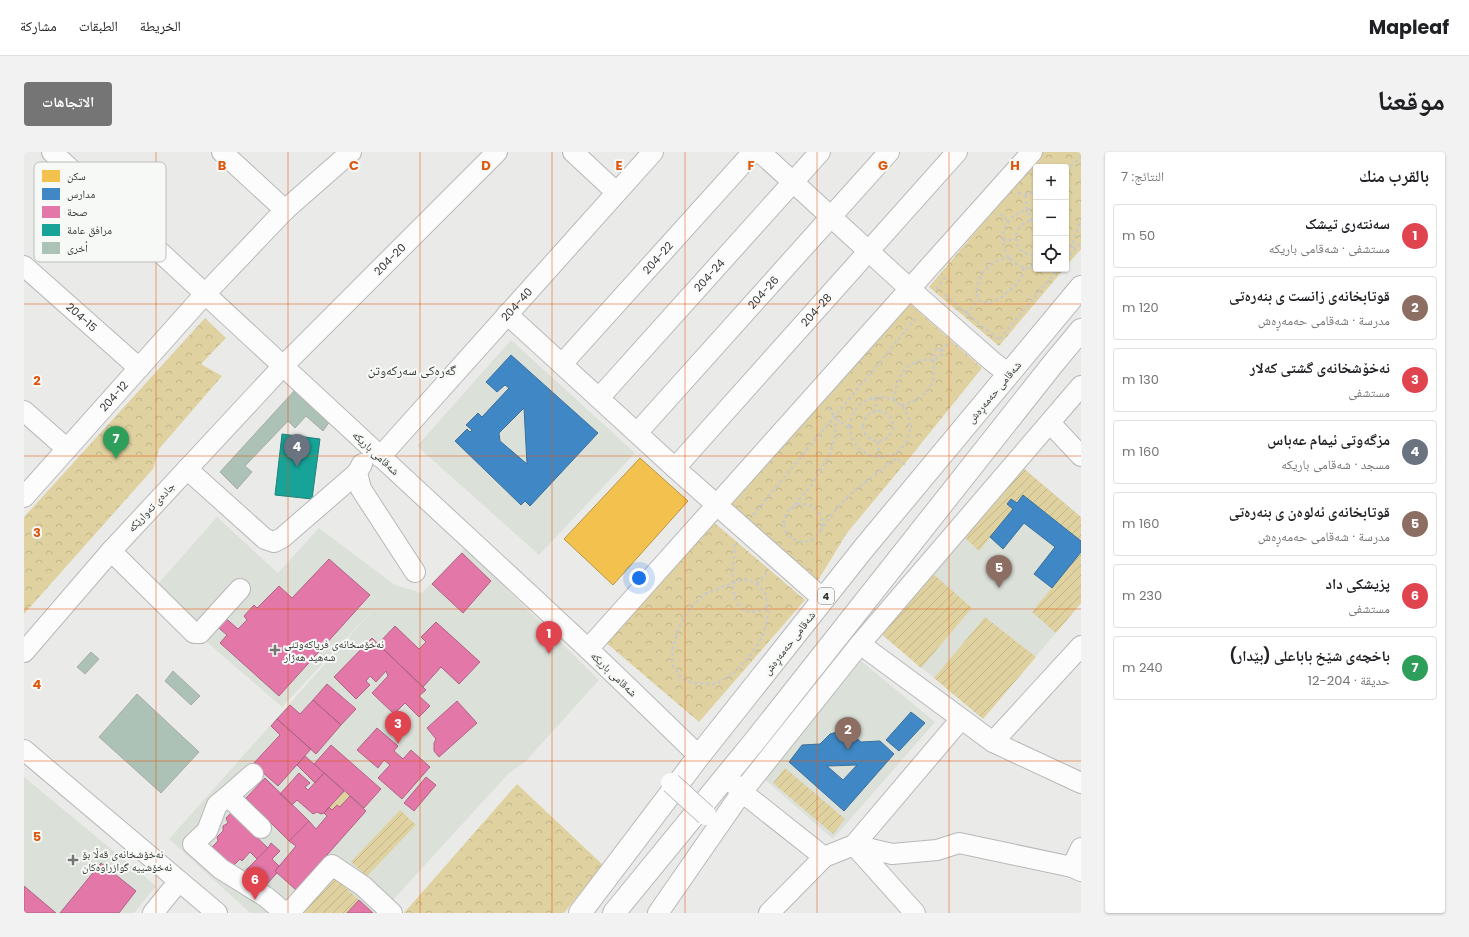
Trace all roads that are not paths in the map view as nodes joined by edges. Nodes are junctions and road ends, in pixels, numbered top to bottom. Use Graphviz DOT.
graph roads {
  1 [pos="52,152"];
  2 [pos="222,152"];
  3 [pos="351,152"];
  4 [pos="497,152"];
  5 [pos="574,152"];
  6 [pos="653,152"];
  7 [pos="753,152"];
  8 [pos="760,152"];
  9 [pos="820,152"];
  10 [pos="888,152"];
  11 [pos="958,152"];
  12 [pos="1032,152"];
  13 [pos="63,162"];
  14 [pos="793,182"];
  15 [pos="616,192"];
  16 [pos="285,210"];
  17 [pos="831,216"];
  18 [pos="869,251"];
  19 [pos="166,258"];
  20 [pos="24,266"];
  21 [pos="1081,287"];
  22 [pos="910,289"];
  23 [pos="204,294"];
  24 [pos="507,314"];
  25 [pos="1081,330"];
  26 [pos="562,364"];
  27 [pos="283,366"];
  28 [pos="139,368"];
  29 [pos="1009,374"];
  30 [pos="1081,386"];
  31 [pos="599,398"];
  32 [pos="24,411"];
  33 [pos="1050,423"];
  34 [pos="637,433"];
  35 [pos="67,449"];
  36 [pos="375,453"];
  37 [pos="1081,456"];
  38 [pos="675,468"];
  39 [pos="187,469"];
  40 [pos="357,473"];
  41 [pos="24,497"];
  42 [pos="717,505"];
  43 [pos="864,548"];
  44 [pos="111,551"];
  45 [pos="415,572"];
  46 [pos="889,572"];
  47 [pos="240,589"];
  48 [pos="825,598"];
  49 [pos="860,644"];
  50 [pos="1081,646"];
  51 [pos="588,649"];
  52 [pos="24,652"];
  53 [pos="961,719"];
  54 [pos="993,742"];
  55 [pos="24,750"];
  56 [pos="699,756"];
  57 [pos="253,774"];
  58 [pos="725,776"];
  59 [pos="671,783"];
  60 [pos="1081,783"];
  61 [pos="742,792"];
  62 [pos="228,796"];
  63 [pos="706,815"];
  64 [pos="261,828"];
  65 [pos="854,845"];
  66 [pos="1081,848"];
  67 [pos="824,858"];
  68 [pos="1077,869"];
  69 [pos="179,881"];
  70 [pos="153,913"];
  71 [pos="217,913"];
  72 [pos="286,913"];
  73 [pos="289,913"];
  74 [pos="392,913"];
  75 [pos="580,913"];
  76 [pos="614,913"];
  77 [pos="658,913"];
  78 [pos="768,913"];
  79 [pos="915,913"];
  1 -- 13 [label="street, شەقامی باریکە"];
  2 -- 16 [label="street"];
  3 -- 16 [label="street, 204-12"];
  4 -- 27 [label="street, 204-20"];
  5 -- 15 [label="street"];
  6 -- 15 [label="street, 204-40"];
  7 -- 26 [label="street, 204-22"];
  8 -- 14 [label="street"];
  9 -- 14 [label="street, 204-24"];
  10 -- 17 [label="street, 204-26"];
  11 -- 18 [label="street, 204-28"];
  12 -- 22 [label="street"];
  14 -- 17 [label="street"];
  14 -- 31 [label="street, 204-24"];
  15 -- 24 [label="street, 204-40"];
  16 -- 23 [label="street, 204-12"];
  17 -- 18 [label="street"];
  17 -- 34 [label="street, 204-26"];
  18 -- 22 [label="street"];
  18 -- 38 [label="street, 204-28"];
  19 -- 23 [label="street, شەقامی باریکە"];
  20 -- 28 [label="street, 204-15"];
  21 -- 29 [label="highway, شەقامی حەمەڕەش / 4"];
  22 -- 29 [label="street"];
  22 -- 42 [label="street"];
  23 -- 27 [label="street, شەقامی باریکە"];
  23 -- 28 [label="street, 204-12"];
  24 -- 26 [label="street"];
  24 -- 36 [label="street, 204-40"];
  25 -- 46 [label="highway"];
  26 -- 31 [label="street"];
  27 -- 36 [label="street, شەقامی باریکە"];
  27 -- 39 [label="street, جادەی تەوارێکە"];
  28 -- 35 [label="street, 204-12"];
  29 -- 43 [label="highway, شەقامی حەمەڕەش / 4"];
  30 -- 33 [label="street"];
  31 -- 34 [label="street"];
  32 -- 35 [label="street"];
  33 -- 37 [label="street"];
  33 -- 49 [label="street"];
  34 -- 38 [label="street"];
  35 -- 41 [label="street, 204-12"];
  36 -- 40 [label="street, 204-40"];
  36 -- 51 [label="street, شەقامی باریکە"];
  38 -- 42 [label="street"];
  39 -- 40 [label="street"];
  39 -- 44 [label="street, جادەی تەوارێکە"];
  40 -- 45 [label="street"];
  42 -- 48 [label="street"];
  42 -- 51 [label="street"];
  43 -- 46 [label="highway"];
  43 -- 48 [label="highway, شەقامی حەمەڕەش / 4"];
  44 -- 47 [label="street"];
  44 -- 52 [label="street, جادەی تەوارێکە"];
  46 -- 58 [label="highway"];
  48 -- 56 [label="highway, شەقامی حەمەڕەش / 4"];
  49 -- 53 [label="street"];
  49 -- 61 [label="street"];
  50 -- 54 [label="street"];
  51 -- 56 [label="street, شەقامی باریکە"];
  53 -- 54 [label="street"];
  53 -- 65 [label="street"];
  54 -- 60 [label="street"];
  55 -- 69 [label="street"];
  56 -- 75 [label="highway, شەقامی حەمەڕەش / 4"];
  57 -- 62 [label="street"];
  58 -- 61 [label="street"];
  58 -- 76 [label="highway"];
  59 -- 63 [label="street, bridge"];
  61 -- 67 [label="street"];
  61 -- 77 [label="street"];
  62 -- 64 [label="street"];
  62 -- 72 [label="street"];
  65 -- 67 [label="street"];
  65 -- 68 [label="street"];
  65 -- 79 [label="street"];
  66 -- 68 [label="street"];
  67 -- 78 [label="street"];
  69 -- 70 [label="street"];
  69 -- 71 [label="street"];
  73 -- 74 [label="street"];
}
